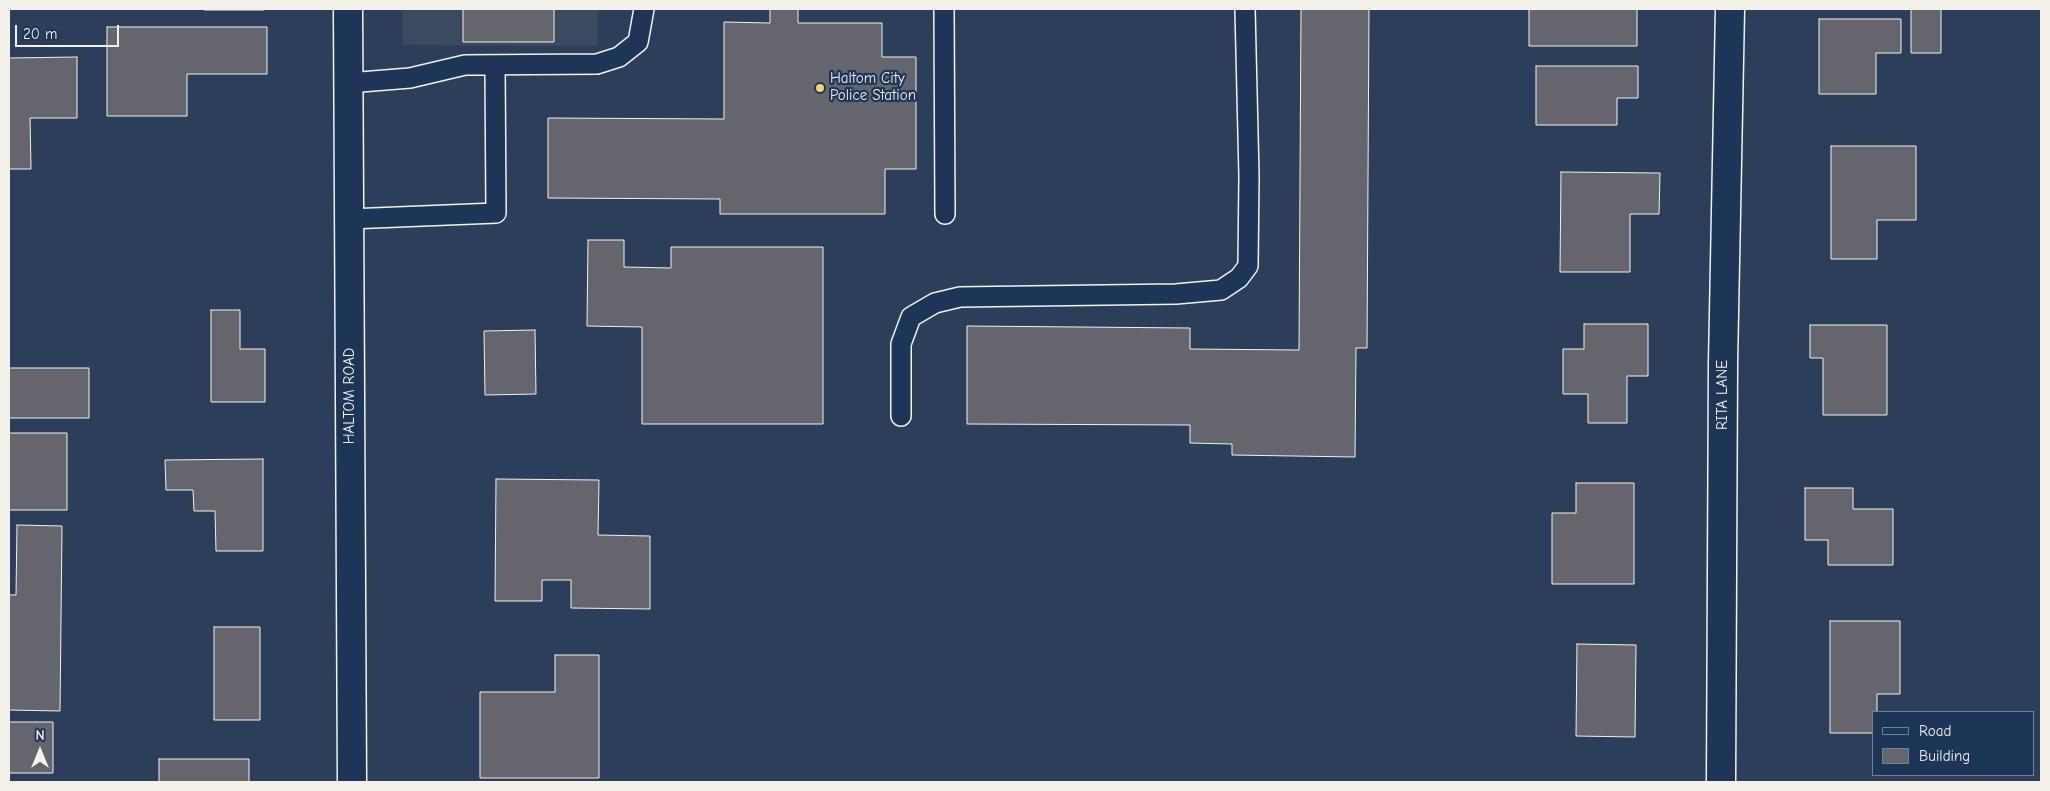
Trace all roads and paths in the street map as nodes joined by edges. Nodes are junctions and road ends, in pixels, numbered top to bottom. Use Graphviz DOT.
graph roads {
  1 [pos="348,9"];
  2 [pos="644,9"];
  3 [pos="944,9"];
  4 [pos="1245,9"];
  5 [pos="1730,9"];
  6 [pos="495,65"];
  7 [pos="348,83"];
  8 [pos="945,214"];
  9 [pos="349,218"];
  10 [pos="901,416"];
  11 [pos="352,782"];
  12 [pos="1721,782"];
  1 -- 7 [label="main road, HALTOM ROAD"];
  2 -- 6 [label="lane"];
  3 -- 8 [label="lane"];
  4 -- 10 [label="lane"];
  5 -- 12 [label="main road, RITA LANE"];
  6 -- 7 [label="lane"];
  6 -- 9 [label="lane"];
  7 -- 9 [label="main road, HALTOM ROAD"];
  9 -- 11 [label="main road, HALTOM ROAD"];
}
